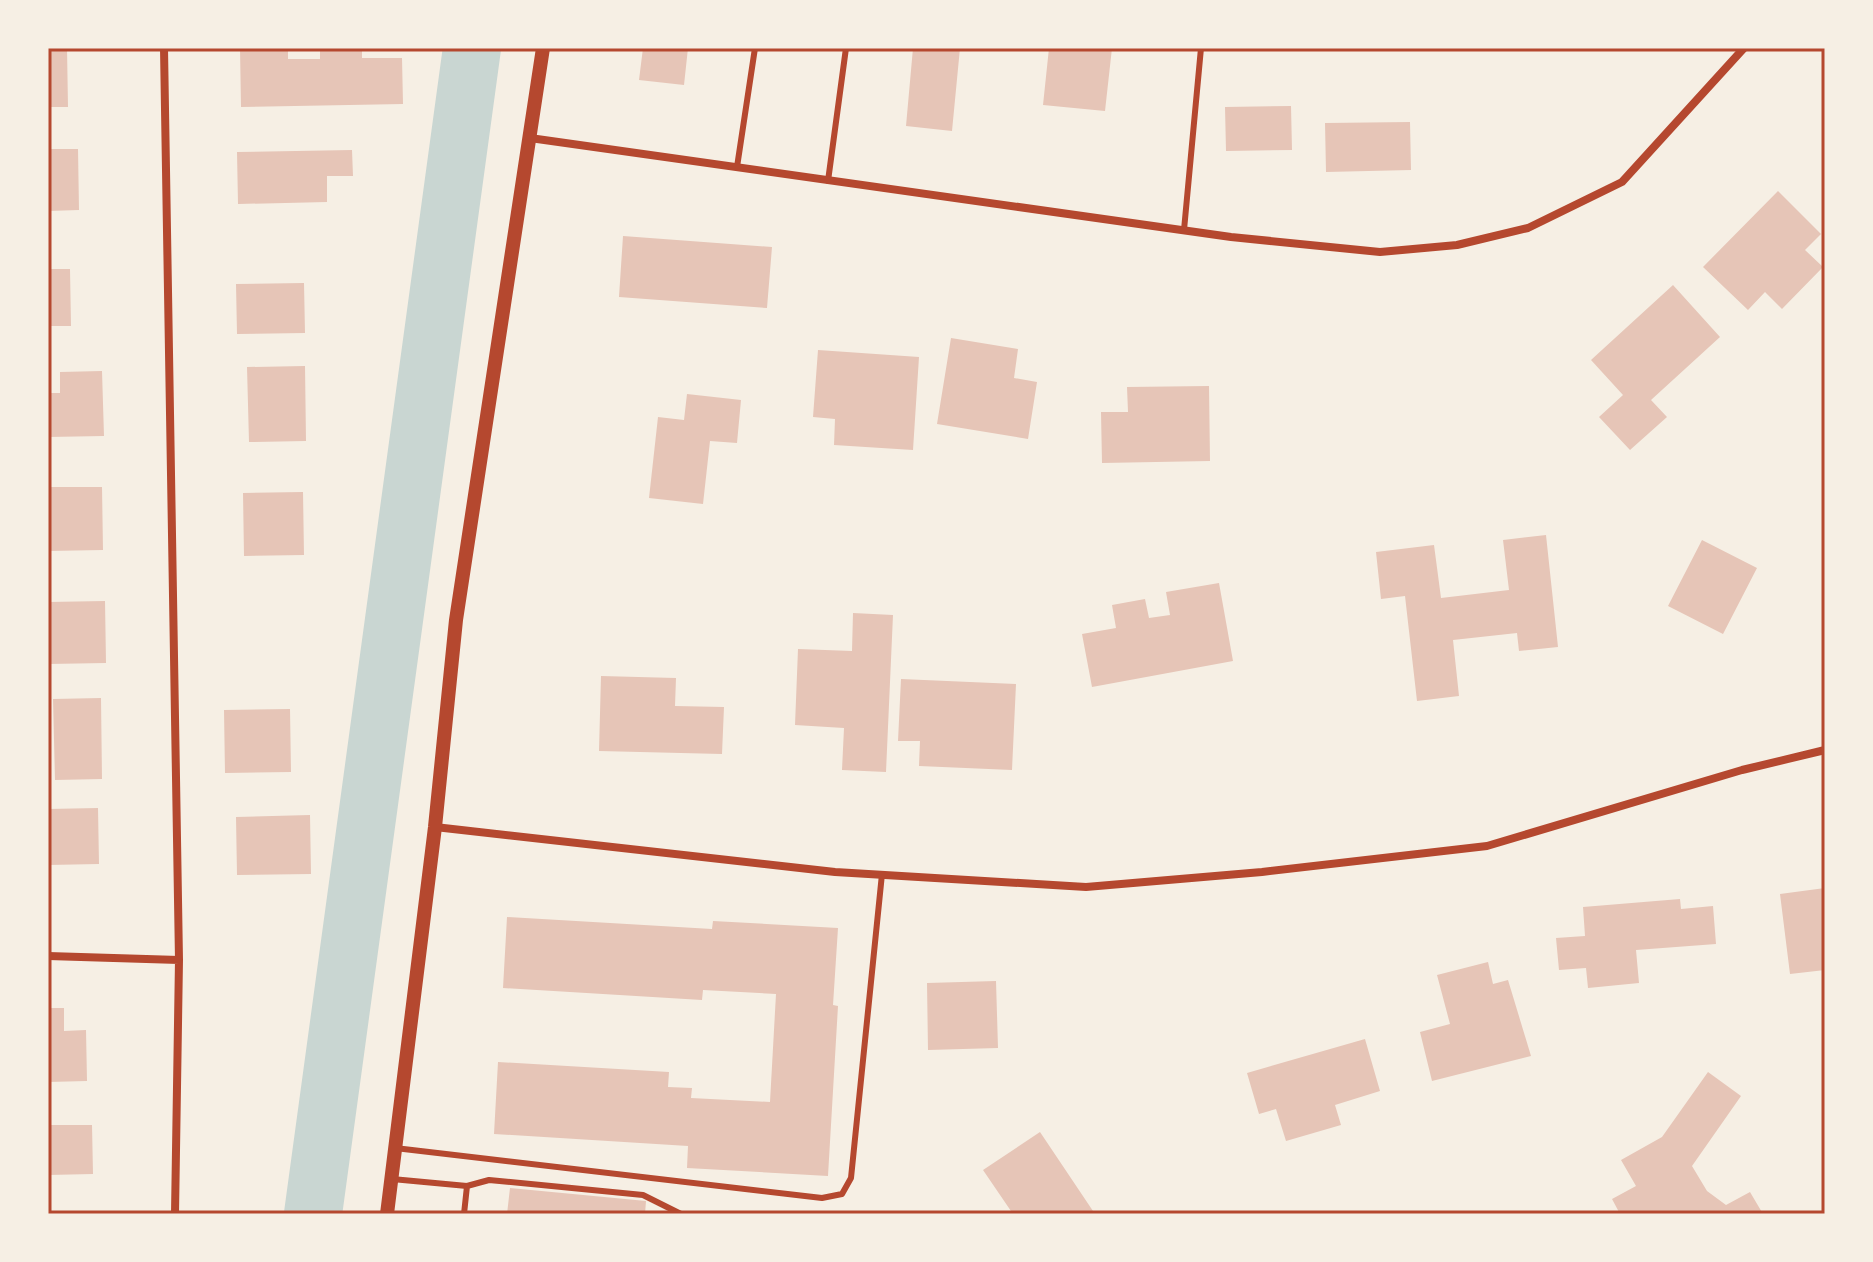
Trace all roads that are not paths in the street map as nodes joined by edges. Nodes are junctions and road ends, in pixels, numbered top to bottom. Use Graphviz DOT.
graph roads {
  1 [pos="164,48"];
  2 [pos="543,48"];
  3 [pos="755,48"];
  4 [pos="846,48"];
  5 [pos="1201,48"];
  6 [pos="1744,48"];
  7 [pos="530,138"];
  8 [pos="737,167"];
  9 [pos="828,181"];
  10 [pos="1184,230"];
  11 [pos="1825,750"];
  12 [pos="435,827"];
  13 [pos="882,874"];
  14 [pos="48,956"];
  15 [pos="179,960"];
  16 [pos="395,1148"];
  17 [pos="392,1179"];
  18 [pos="467,1186"];
  19 [pos="175,1214"];
  20 [pos="387,1214"];
  21 [pos="464,1214"];
  22 [pos="681,1214"];
  1 -- 15 [label="street"];
  2 -- 7 [label="street"];
  3 -- 8 [label="lane"];
  4 -- 9 [label="lane"];
  5 -- 10 [label="lane"];
  6 -- 10 [label="street"];
  7 -- 8 [label="street"];
  7 -- 12 [label="street"];
  8 -- 9 [label="street"];
  9 -- 10 [label="street"];
  11 -- 13 [label="street"];
  12 -- 13 [label="street"];
  12 -- 16 [label="street"];
  13 -- 16 [label="lane"];
  14 -- 15 [label="street"];
  15 -- 19 [label="street"];
  16 -- 17 [label="street"];
  17 -- 18 [label="lane"];
  17 -- 20 [label="street"];
  18 -- 21 [label="lane"];
  18 -- 22 [label="lane"];
}
